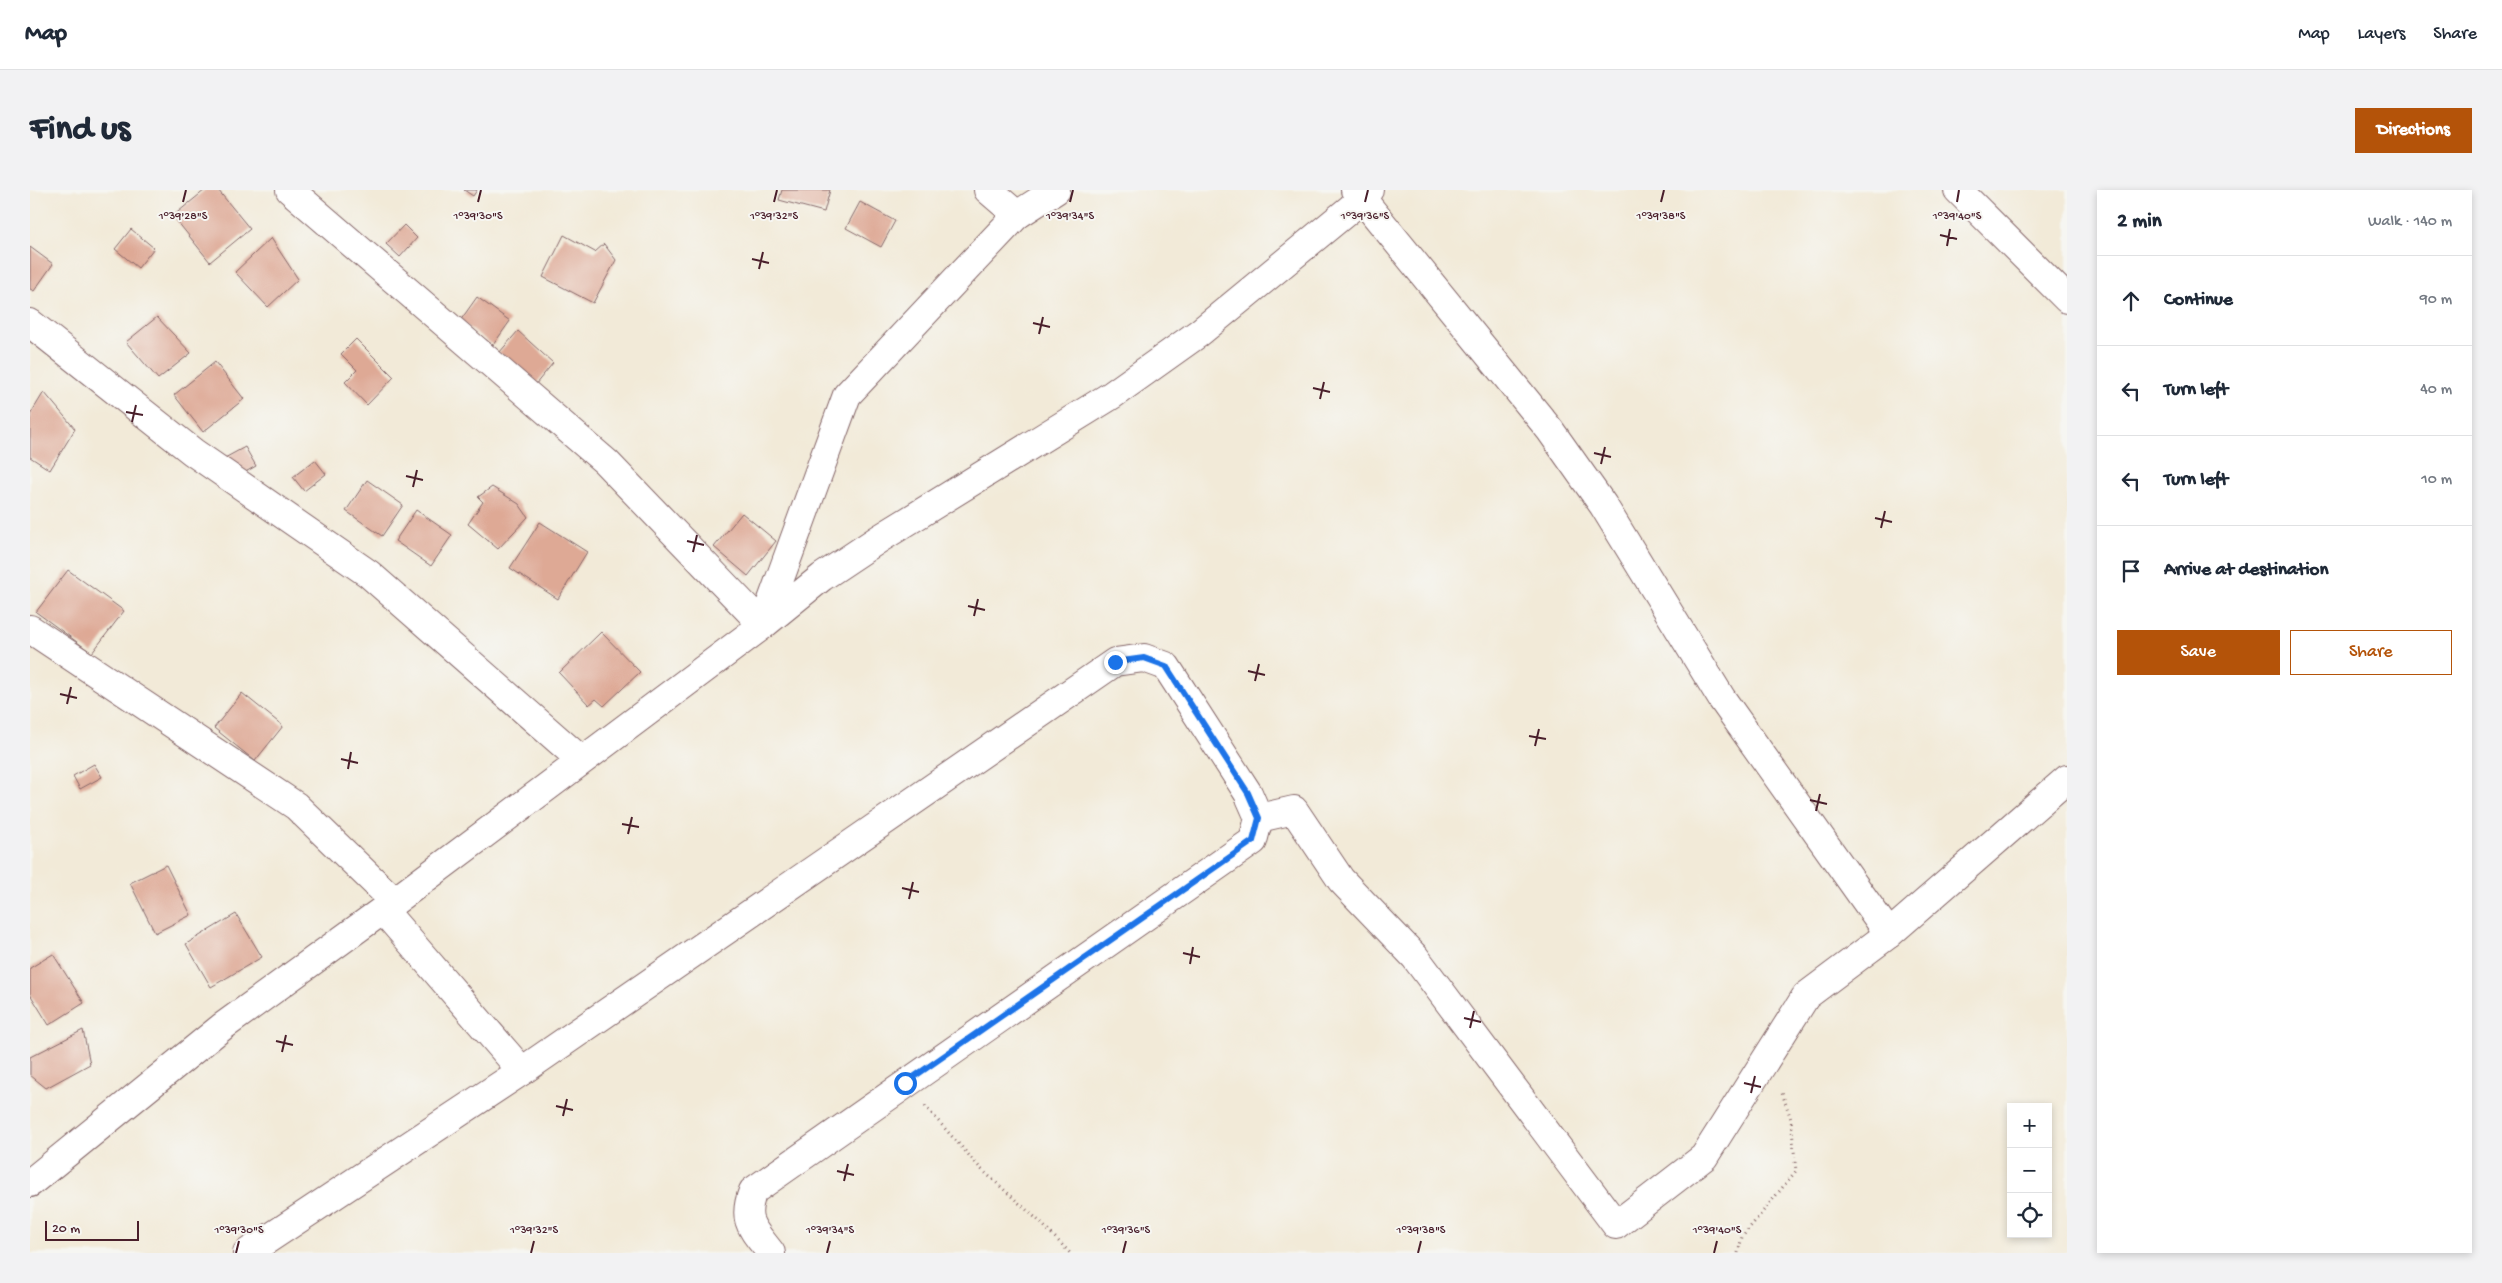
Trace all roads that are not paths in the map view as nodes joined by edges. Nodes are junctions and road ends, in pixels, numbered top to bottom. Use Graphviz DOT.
graph roads {
  1 [pos="290,190"];
  2 [pos="988,190"];
  3 [pos="1056,190"];
  4 [pos="1958,190"];
  5 [pos="1362,193"];
  6 [pos="1017,215"];
  7 [pos="2067,299"];
  8 [pos="30,323"];
  9 [pos="763,625"];
  10 [pos="30,629"];
  11 [pos="581,760"];
  12 [pos="2067,779"];
  13 [pos="1259,818"];
  14 [pos="388,906"];
  15 [pos="1889,934"];
  16 [pos="522,1071"];
  17 [pos="30,1182"];
  18 [pos="247,1253"];
  19 [pos="771,1253"];
  1 -- 9 [label="street"];
  2 -- 6 [label="street"];
  3 -- 6 [label="street"];
  4 -- 7 [label="street"];
  5 -- 9 [label="street"];
  5 -- 15 [label="street"];
  6 -- 9 [label="street"];
  8 -- 11 [label="street"];
  9 -- 11 [label="street"];
  10 -- 14 [label="street"];
  11 -- 14 [label="street"];
  12 -- 15 [label="street"];
  13 -- 15 [label="street"];
  13 -- 16 [label="street"];
  13 -- 19 [label="street"];
  14 -- 16 [label="street"];
  14 -- 17 [label="street"];
  16 -- 18 [label="street"];
}
